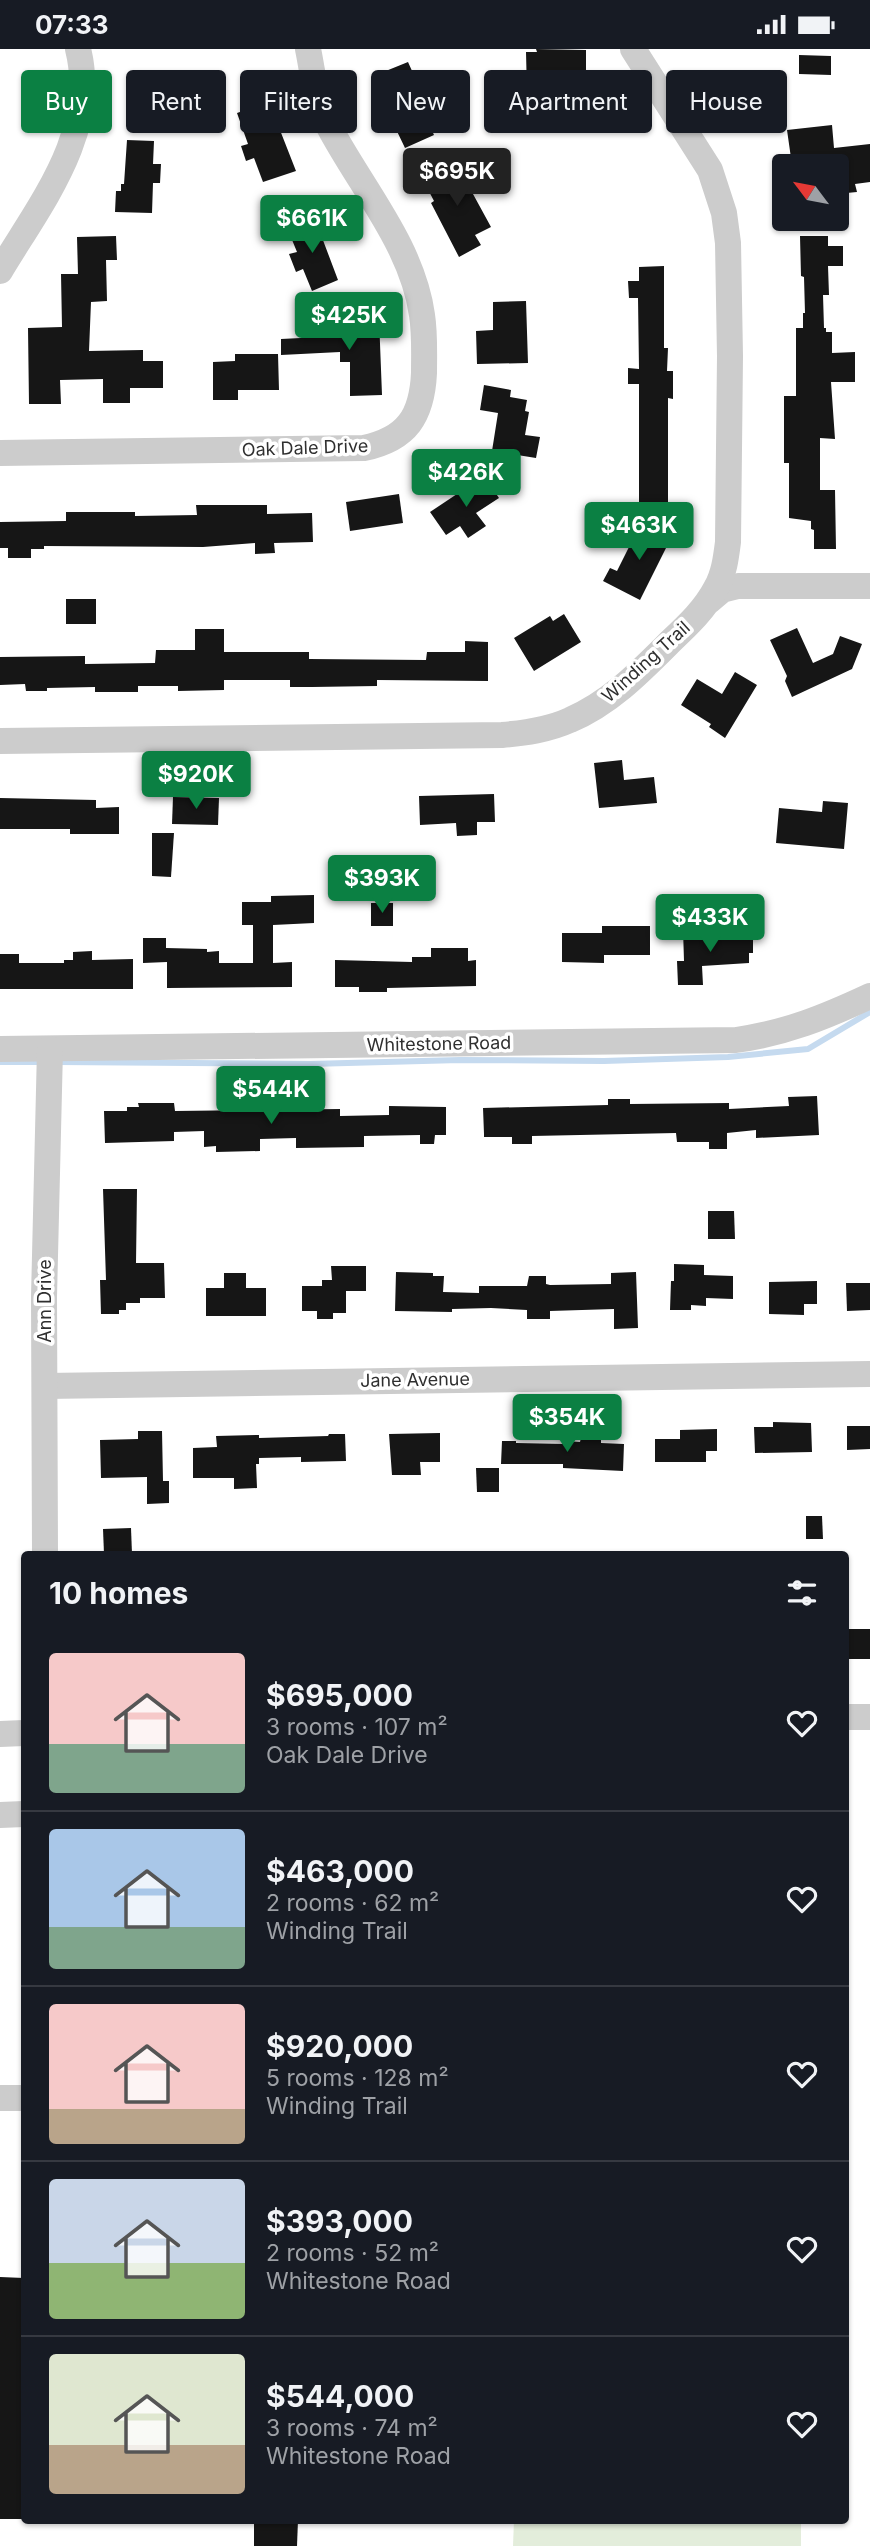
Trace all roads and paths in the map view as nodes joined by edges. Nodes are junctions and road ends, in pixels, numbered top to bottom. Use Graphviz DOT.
graph roads {
  1 [pos="78,49"];
  2 [pos="309,49"];
  3 [pos="632,49"];
  4 [pos="0,271"];
  5 [pos="0,453"];
  6 [pos="870,586"];
  7 [pos="709,601"];
  8 [pos="0,741"];
  9 [pos="870,996"];
  10 [pos="0,1049"];
  11 [pos="50,1049"];
  12 [pos="870,1374"];
  13 [pos="44,1386"];
  14 [pos="45,1551"];
  15 [pos="849,1717"];
  16 [pos="870,1717"];
  17 [pos="21,1733"];
  18 [pos="0,1734"];
  19 [pos="21,1814"];
  20 [pos="0,1815"];
  21 [pos="0,2098"];
  22 [pos="21,2098"];
  1 -- 4 [label="street"];
  2 -- 5 [label="street, Oak Dale Drive"];
  3 -- 7 [label="street, Winding Trail"];
  6 -- 7 [label="street"];
  7 -- 8 [label="street, Winding Trail"];
  9 -- 11 [label="street, Whitestone Road"];
  10 -- 11 [label="street, Whitestone Road"];
  11 -- 13 [label="street, Ann Drive"];
  12 -- 13 [label="street, Jane Avenue"];
  13 -- 14 [label="street, Ann Drive"];
  15 -- 16 [label="street"];
  17 -- 18 [label="street"];
  19 -- 20 [label="street"];
  21 -- 22 [label="street"];
}
